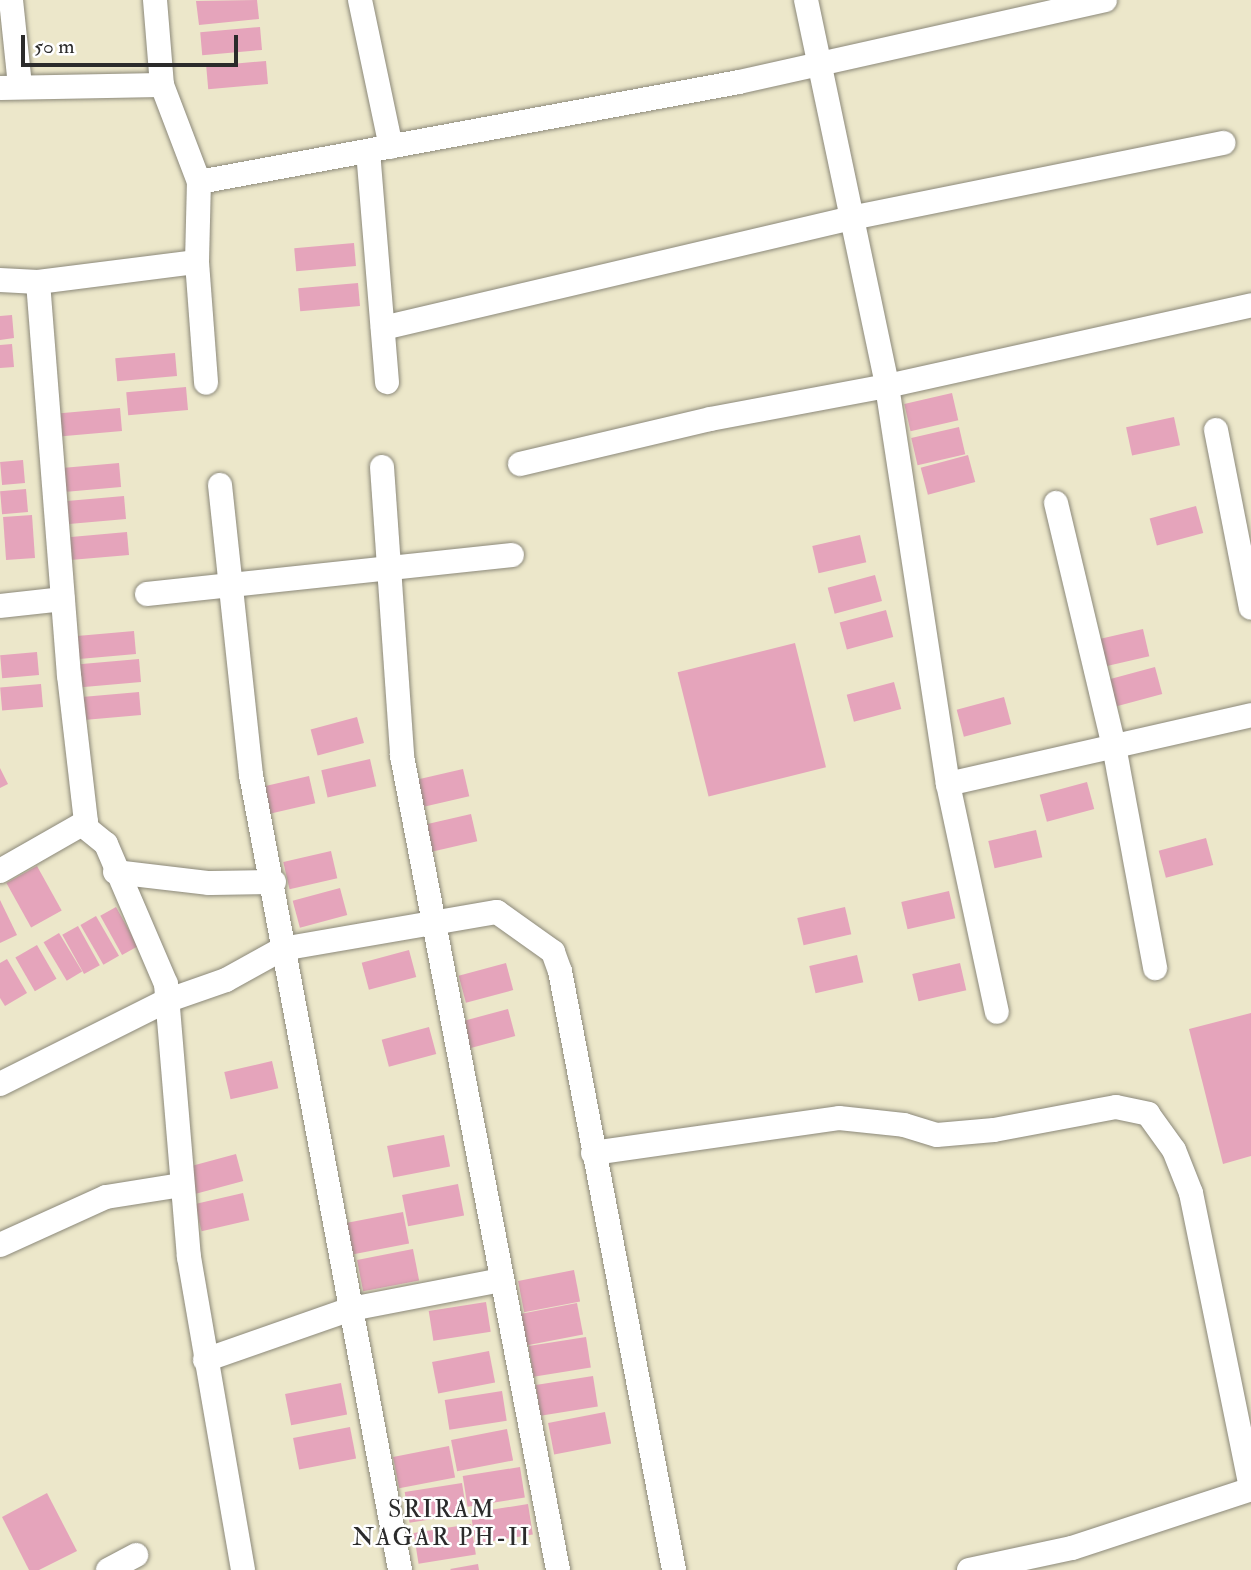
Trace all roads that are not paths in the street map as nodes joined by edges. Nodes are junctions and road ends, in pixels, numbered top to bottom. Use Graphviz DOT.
graph roads {
  1 [pos="11,0"];
  2 [pos="155,0"];
  3 [pos="360,0"];
  4 [pos="806,0"];
  5 [pos="1105,0"];
  6 [pos="818,65"];
  7 [pos="162,85"];
  8 [pos="10,87"];
  9 [pos="1224,142"];
  10 [pos="379,149"];
  11 [pos="200,181"];
  12 [pos="851,218"];
  13 [pos="197,262"];
  14 [pos="0,280"];
  15 [pos="38,282"];
  16 [pos="1251,305"];
  17 [pos="383,328"];
  18 [pos="387,382"];
  19 [pos="206,383"];
  20 [pos="887,386"];
  21 [pos="1216,430"];
  22 [pos="520,464"];
  23 [pos="382,467"];
  24 [pos="220,485"];
  25 [pos="1056,503"];
  26 [pos="512,555"];
  27 [pos="390,570"];
  28 [pos="231,586"];
  29 [pos="147,594"];
  30 [pos="63,599"];
  31 [pos="0,606"];
  32 [pos="1251,608"];
  33 [pos="1251,715"];
  34 [pos="1114,746"];
  35 [pos="948,784"];
  36 [pos="85,827"];
  37 [pos="0,871"];
  38 [pos="115,872"];
  39 [pos="274,882"];
  40 [pos="432,921"];
  41 [pos="282,949"];
  42 [pos="1155,968"];
  43 [pos="166,1001"];
  44 [pos="997,1012"];
  45 [pos="0,1083"];
  46 [pos="593,1153"];
  47 [pos="182,1185"];
  48 [pos="0,1245"];
  49 [pos="501,1280"];
  50 [pos="351,1309"];
  51 [pos="205,1360"];
  52 [pos="1251,1489"];
  53 [pos="136,1555"];
  54 [pos="108,1570"];
  55 [pos="243,1570"];
  56 [pos="400,1570"];
  57 [pos="558,1570"];
  58 [pos="674,1570"];
  59 [pos="970,1570"];
  1 -- 8 [label="street"];
  2 -- 7 [label="street"];
  3 -- 10 [label="street"];
  4 -- 6 [label="street"];
  5 -- 6 [label="street"];
  6 -- 10 [label="street"];
  6 -- 12 [label="street"];
  7 -- 8 [label="street"];
  7 -- 11 [label="street"];
  9 -- 12 [label="street"];
  10 -- 11 [label="street"];
  10 -- 17 [label="street"];
  11 -- 13 [label="street"];
  12 -- 17 [label="street"];
  12 -- 20 [label="street"];
  13 -- 15 [label="street"];
  13 -- 19 [label="street"];
  14 -- 15 [label="street"];
  15 -- 30 [label="street"];
  16 -- 20 [label="street"];
  17 -- 18 [label="street"];
  20 -- 22 [label="street"];
  20 -- 35 [label="street"];
  21 -- 32 [label="street"];
  23 -- 27 [label="street"];
  24 -- 28 [label="street"];
  25 -- 34 [label="street"];
  26 -- 27 [label="street"];
  27 -- 28 [label="street"];
  27 -- 40 [label="street"];
  28 -- 29 [label="street"];
  28 -- 39 [label="street"];
  30 -- 31 [label="street"];
  30 -- 36 [label="street"];
  33 -- 34 [label="street"];
  34 -- 35 [label="street"];
  34 -- 42 [label="street"];
  35 -- 44 [label="street"];
  36 -- 37 [label="street"];
  36 -- 38 [label="street"];
  38 -- 39 [label="street"];
  38 -- 43 [label="street"];
  39 -- 41 [label="street"];
  40 -- 41 [label="street"];
  40 -- 46 [label="street"];
  40 -- 49 [label="street"];
  41 -- 43 [label="street"];
  41 -- 50 [label="street"];
  43 -- 45 [label="street"];
  43 -- 47 [label="street"];
  46 -- 52 [label="street"];
  46 -- 58 [label="street"];
  47 -- 48 [label="street"];
  47 -- 51 [label="street"];
  49 -- 50 [label="street"];
  49 -- 57 [label="street"];
  50 -- 51 [label="street"];
  50 -- 56 [label="street"];
  51 -- 55 [label="street"];
  52 -- 59 [label="street"];
  53 -- 54 [label="street"];
}
